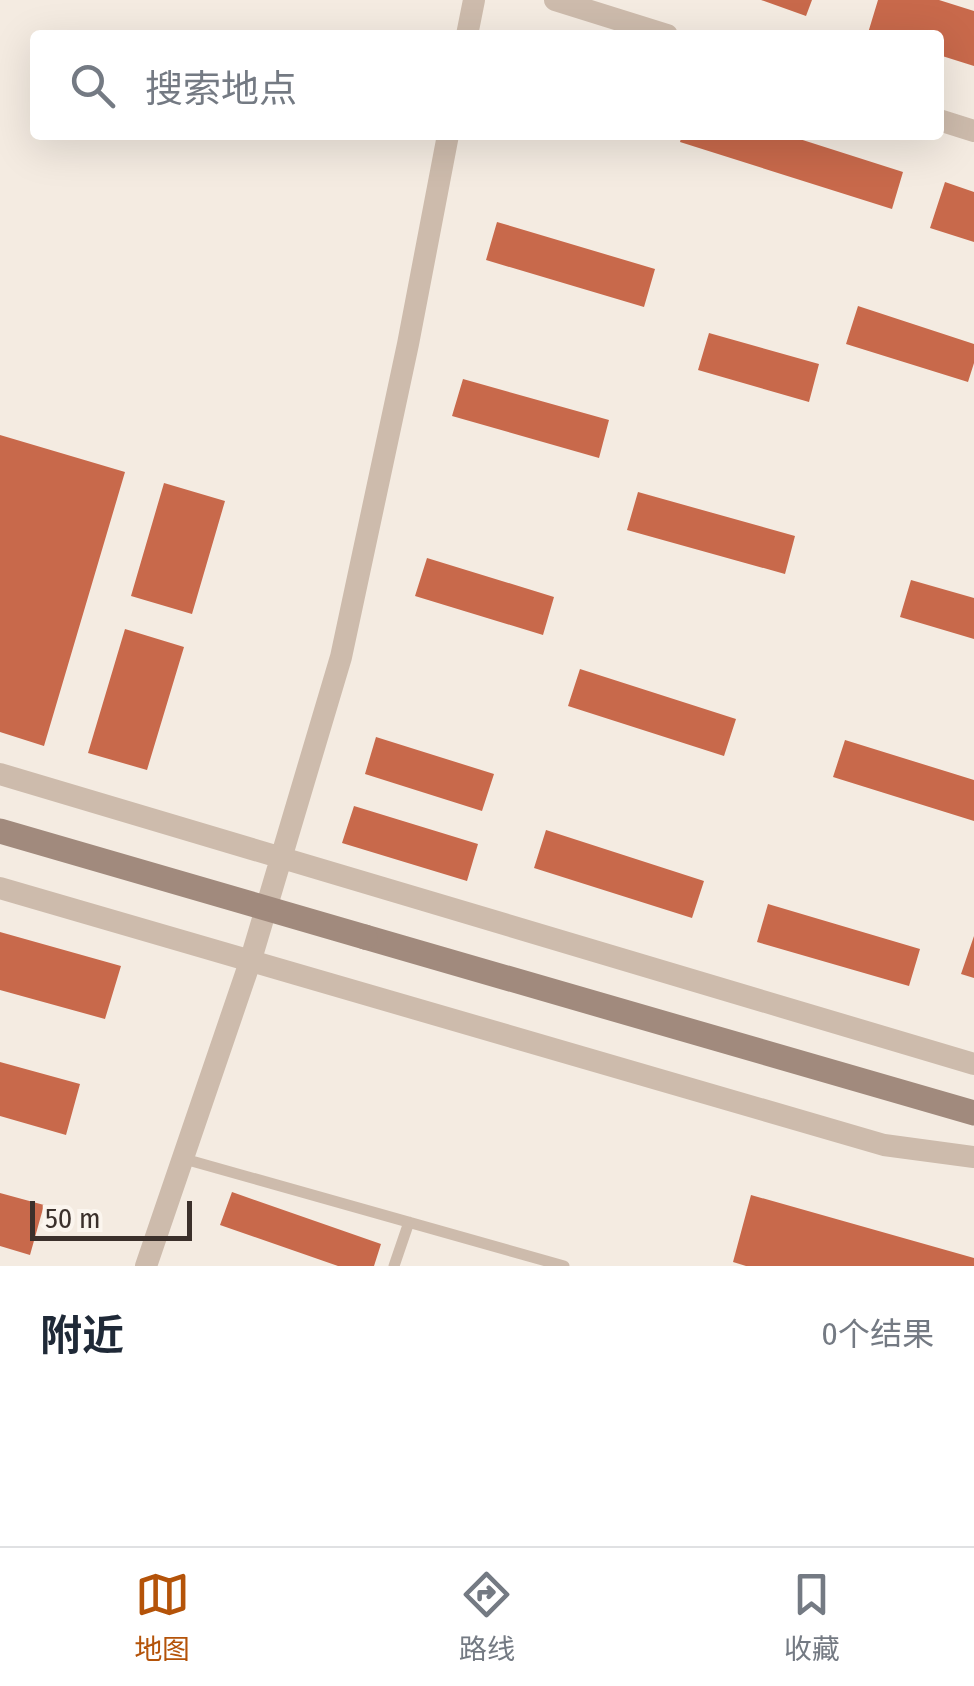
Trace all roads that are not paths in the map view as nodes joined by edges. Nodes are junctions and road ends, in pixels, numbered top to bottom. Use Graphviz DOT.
graph roads {
  1 [pos="474,0"];
  2 [pos="555,0"];
  3 [pos="469,30"];
  4 [pos="652,30"];
  5 [pos="944,121"];
  6 [pos="974,130"];
  7 [pos="447,140"];
  8 [pos="0,774"];
  9 [pos="0,830"];
  10 [pos="282,856"];
  11 [pos="0,888"];
  12 [pos="251,959"];
  13 [pos="974,1064"];
  14 [pos="974,1113"];
  15 [pos="974,1157"];
  16 [pos="181,1158"];
  17 [pos="409,1222"];
  18 [pos="146,1266"];
  19 [pos="394,1266"];
  20 [pos="564,1266"];
  1 -- 3 [label="street"];
  2 -- 4 [label="street"];
  5 -- 6 [label="street"];
  7 -- 10 [label="street"];
  8 -- 10 [label="street"];
  9 -- 14 [label="main road, bridge"];
  10 -- 12 [label="street"];
  10 -- 13 [label="street"];
  11 -- 12 [label="street"];
  12 -- 15 [label="street"];
  12 -- 16 [label="street"];
  16 -- 17 [label="lane"];
  16 -- 18 [label="street"];
  17 -- 19 [label="lane"];
  17 -- 20 [label="lane"];
}
